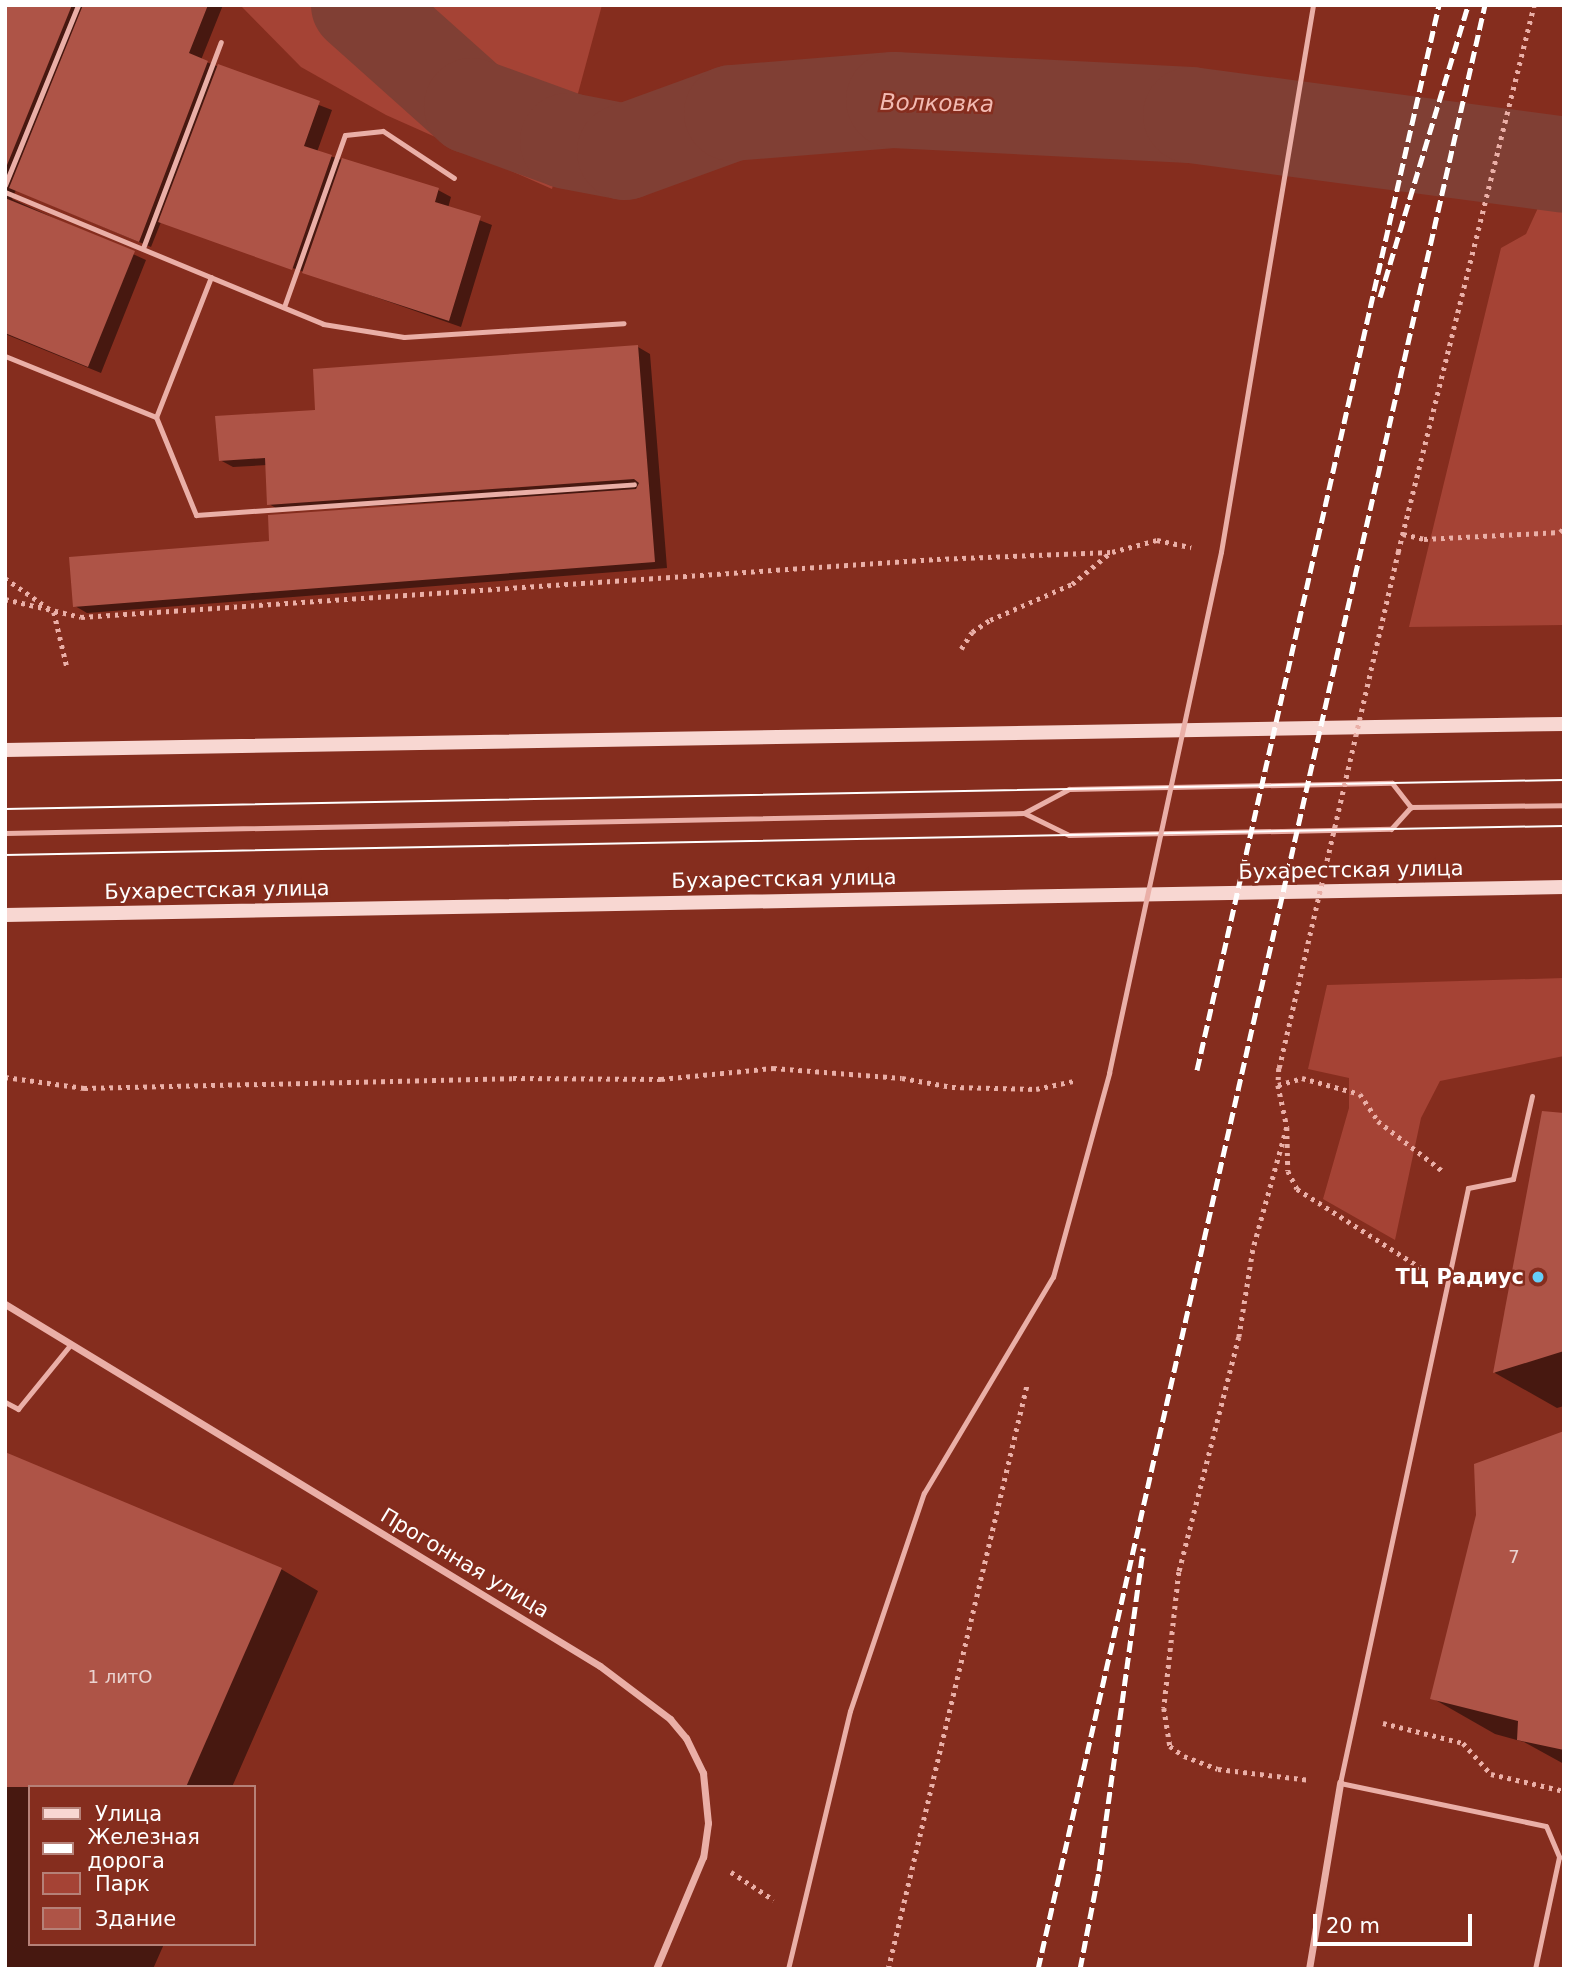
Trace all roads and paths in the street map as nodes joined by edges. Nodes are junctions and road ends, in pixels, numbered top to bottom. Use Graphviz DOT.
graph roads {
  1 [pos="78,5"];
  2 [pos="1313,5"];
  3 [pos="1534,5"];
  4 [pos="220,42"];
  5 [pos="454,178"];
  6 [pos="5,185"];
  7 [pos="5,191"];
  8 [pos="143,248"];
  9 [pos="211,277"];
  10 [pos="284,307"];
  11 [pos="624,323"];
  12 [pos="5,356"];
  13 [pos="156,417"];
  14 [pos="634,484"];
  15 [pos="1564,528"];
  16 [pos="1403,534"];
  17 [pos="1112,552"];
  18 [pos="1221,552"];
  19 [pos="5,578"];
  20 [pos="5,599"];
  21 [pos="54,612"];
  22 [pos="961,649"];
  23 [pos="67,667"];
  24 [pos="1564,724"];
  25 [pos="5,750"];
  26 [pos="1564,805"];
  27 [pos="1411,807"];
  28 [pos="1024,813"];
  29 [pos="5,833"];
  30 [pos="1564,887"];
  31 [pos="5,915"];
  32 [pos="1109,1073"];
  33 [pos="5,1077"];
  34 [pos="1278,1085"];
  35 [pos="1532,1096"];
  36 [pos="1287,1127"];
  37 [pos="1468,1188"];
  38 [pos="1447,1284"];
  39 [pos="5,1304"];
  40 [pos="71,1344"];
  41 [pos="1030,1372"];
  42 [pos="5,1402"];
  43 [pos="1355,1716"];
  44 [pos="1340,1783"];
  45 [pos="1564,1791"];
  46 [pos="703,1857"];
  47 [pos="797,1916"];
  48 [pos="656,1969"];
  49 [pos="788,1969"];
  50 [pos="888,1969"];
  51 [pos="1309,1969"];
  52 [pos="1535,1969"];
  1 -- 6 [label="lane"];
  2 -- 18 [label="lane"];
  3 -- 16 [label="path"];
  4 -- 8 [label="lane"];
  5 -- 10 [label="lane"];
  7 -- 8 [label="lane"];
  8 -- 9 [label="lane"];
  9 -- 10 [label="lane"];
  9 -- 13 [label="lane"];
  10 -- 11 [label="lane"];
  12 -- 13 [label="lane"];
  13 -- 14 [label="lane"];
  15 -- 16 [label="path"];
  16 -- 34 [label="path, bridge"];
  17 -- 18 [label="path"];
  17 -- 21 [label="path"];
  17 -- 22 [label="path"];
  18 -- 32 [label="lane, bridge"];
  19 -- 21 [label="path"];
  20 -- 21 [label="path"];
  21 -- 23 [label="path"];
  24 -- 25 [label="main road"];
  26 -- 27 [label="lane"];
  27 -- 28 [label="lane"];
  27 -- 28 [label="lane"];
  28 -- 29 [label="lane"];
  30 -- 31 [label="main road, Бухарестская улица"];
  32 -- 33 [label="path"];
  32 -- 47 [label="lane"];
  34 -- 36 [label="path"];
  34 -- 37 [label="path"];
  35 -- 37 [label="lane"];
  36 -- 38 [label="path"];
  36 -- 44 [label="path"];
  37 -- 38 [label="lane"];
  38 -- 43 [label="lane"];
  39 -- 40 [label="street, Прогонная улица"];
  40 -- 42 [label="lane"];
  40 -- 46 [label="street, Прогонная улица"];
  41 -- 50 [label="path"];
  43 -- 44 [label="lane"];
  43 -- 45 [label="path"];
  44 -- 51 [label="street"];
  44 -- 52 [label="lane"];
  46 -- 47 [label="path"];
  46 -- 48 [label="street, Прогонная улица"];
  47 -- 49 [label="lane"];
}
